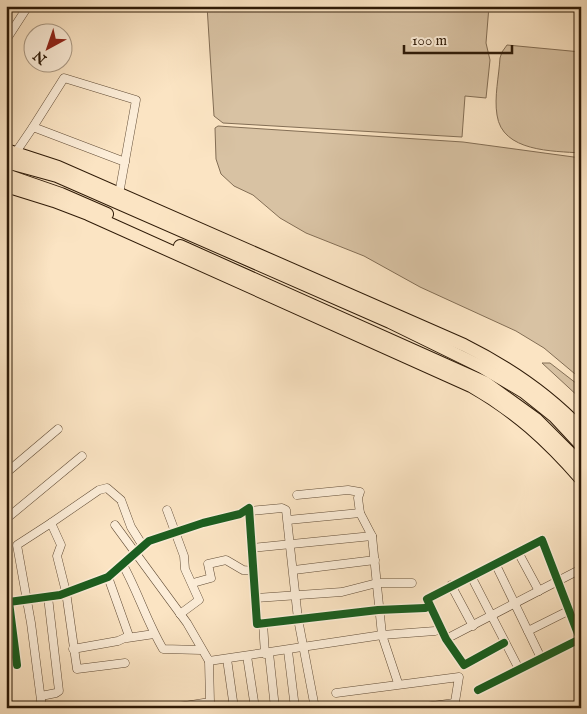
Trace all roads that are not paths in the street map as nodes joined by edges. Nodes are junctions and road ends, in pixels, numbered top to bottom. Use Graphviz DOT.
graph roads {
  1 [pos="28,6"];
  2 [pos="6,40"];
  3 [pos="33,127"];
  4 [pos="11,151"];
  5 [pos="6,162"];
  6 [pos="125,162"];
  7 [pos="6,175"];
  8 [pos="6,186"];
  9 [pos="116,195"];
  10 [pos="90,211"];
  11 [pos="58,429"];
  12 [pos="581,429"];
  13 [pos="581,445"];
  14 [pos="82,456"];
  15 [pos="581,464"];
  16 [pos="6,473"];
  17 [pos="581,479"];
  18 [pos="297,495"];
  19 [pos="167,510"];
  20 [pos="250,511"];
  21 [pos="360,513"];
  22 [pos="6,519"];
  23 [pos="288,520"];
  24 [pos="51,523"];
  25 [pos="114,525"];
  26 [pos="176,533"];
  27 [pos="372,536"];
  28 [pos="291,545"];
  29 [pos="143,546"];
  30 [pos="252,548"];
  31 [pos="518,552"];
  32 [pos="134,553"];
  33 [pos="375,560"];
  34 [pos="123,565"];
  35 [pos="496,565"];
  36 [pos="581,569"];
  37 [pos="253,570"];
  38 [pos="294,570"];
  39 [pos="471,576"];
  40 [pos="108,577"];
  41 [pos="558,581"];
  42 [pos="193,583"];
  43 [pos="377,583"];
  44 [pos="412,583"];
  45 [pos="452,585"];
  46 [pos="539,591"];
  47 [pos="66,592"];
  48 [pos="296,596"];
  49 [pos="48,597"];
  50 [pos="256,598"];
  51 [pos="28,600"];
  52 [pos="514,604"];
  53 [pos="425,608"];
  54 [pos="378,610"];
  55 [pos="568,611"];
  56 [pos="180,614"];
  57 [pos="492,616"];
  58 [pos="298,619"];
  59 [pos="263,623"];
  60 [pos="473,626"];
  61 [pos="435,631"];
  62 [pos="528,631"];
  63 [pos="154,634"];
  64 [pos="382,635"];
  65 [pos="127,638"];
  66 [pos="446,639"];
  67 [pos="504,643"];
  68 [pos="304,646"];
  69 [pos="73,648"];
  70 [pos="201,650"];
  71 [pos="288,651"];
  72 [pos="267,654"];
  73 [pos="247,656"];
  74 [pos="541,658"];
  75 [pos="227,659"];
  76 [pos="209,661"];
  77 [pos="125,663"];
  78 [pos="17,665"];
  79 [pos="519,669"];
  80 [pos="398,684"];
  81 [pos="478,690"];
  82 [pos="336,693"];
  83 [pos="41,696"];
  84 [pos="454,706"];
  85 [pos="42,708"];
  86 [pos="172,708"];
  87 [pos="234,708"];
  88 [pos="255,708"];
  89 [pos="275,708"];
  90 [pos="295,708"];
  91 [pos="315,708"];
  92 [pos="418,708"];
  1 -- 2 [label="street"];
  3 -- 4 [label="street"];
  3 -- 6 [label="street"];
  3 -- 6 [label="street"];
  4 -- 9 [label="main road"];
  5 -- 9 [label="main road"];
  6 -- 9 [label="street"];
  7 -- 10 [label="main road"];
  8 -- 10 [label="main road"];
  9 -- 12 [label="main road"];
  9 -- 13 [label="main road"];
  10 -- 15 [label="main road"];
  10 -- 17 [label="main road"];
  11 -- 16 [label="street"];
  14 -- 22 [label="street"];
  18 -- 21 [label="street"];
  19 -- 26 [label="street"];
  20 -- 23 [label="street"];
  20 -- 26 [label="street"];
  20 -- 30 [label="street"];
  21 -- 23 [label="street"];
  21 -- 27 [label="street"];
  23 -- 28 [label="street"];
  24 -- 29 [label="street"];
  24 -- 47 [label="street"];
  24 -- 51 [label="street"];
  25 -- 32 [label="street"];
  26 -- 29 [label="street"];
  26 -- 42 [label="street"];
  27 -- 28 [label="street"];
  27 -- 33 [label="street"];
  28 -- 30 [label="street"];
  28 -- 38 [label="street"];
  29 -- 32 [label="street"];
  30 -- 37 [label="street"];
  31 -- 35 [label="street"];
  31 -- 41 [label="street"];
  31 -- 46 [label="street"];
  32 -- 34 [label="street"];
  32 -- 56 [label="street"];
  33 -- 38 [label="street"];
  33 -- 43 [label="street"];
  34 -- 40 [label="street"];
  34 -- 63 [label="street"];
  35 -- 39 [label="street"];
  35 -- 52 [label="street"];
  36 -- 41 [label="street"];
  37 -- 42 [label="street"];
  37 -- 50 [label="street"];
  38 -- 48 [label="street"];
  39 -- 45 [label="street"];
  39 -- 57 [label="street"];
  40 -- 47 [label="street"];
  40 -- 65 [label="street"];
  41 -- 46 [label="street"];
  41 -- 55 [label="street"];
  42 -- 56 [label="street"];
  43 -- 44 [label="street"];
  43 -- 48 [label="street"];
  43 -- 54 [label="street"];
  45 -- 60 [label="street"];
  45 -- 66 [label="street"];
  46 -- 52 [label="street"];
  47 -- 49 [label="street"];
  47 -- 69 [label="street"];
  48 -- 50 [label="street"];
  48 -- 58 [label="street"];
  49 -- 51 [label="street"];
  49 -- 83 [label="street"];
  50 -- 59 [label="street"];
  51 -- 78 [label="street"];
  51 -- 83 [label="street"];
  52 -- 57 [label="street"];
  52 -- 62 [label="street"];
  53 -- 54 [label="street"];
  54 -- 58 [label="street"];
  54 -- 64 [label="street"];
  55 -- 62 [label="street"];
  55 -- 74 [label="street"];
  56 -- 70 [label="street"];
  57 -- 60 [label="street"];
  57 -- 67 [label="street"];
  58 -- 59 [label="street"];
  58 -- 68 [label="street"];
  59 -- 72 [label="street"];
  60 -- 66 [label="street"];
  61 -- 64 [label="street"];
  62 -- 74 [label="street"];
  63 -- 65 [label="street"];
  63 -- 70 [label="street"];
  64 -- 68 [label="street"];
  64 -- 80 [label="street"];
  65 -- 69 [label="street"];
  66 -- 67 [label="street"];
  67 -- 79 [label="street"];
  68 -- 71 [label="street"];
  68 -- 91 [label="street"];
  69 -- 77 [label="street"];
  70 -- 76 [label="street"];
  71 -- 72 [label="street"];
  71 -- 90 [label="street"];
  72 -- 73 [label="street"];
  72 -- 89 [label="street"];
  73 -- 75 [label="street"];
  73 -- 88 [label="street"];
  74 -- 79 [label="street"];
  75 -- 76 [label="street"];
  75 -- 87 [label="street"];
  76 -- 86 [label="street"];
  79 -- 81 [label="street"];
  80 -- 82 [label="street"];
  80 -- 84 [label="street"];
  83 -- 85 [label="street"];
  84 -- 92 [label="street"];
}
